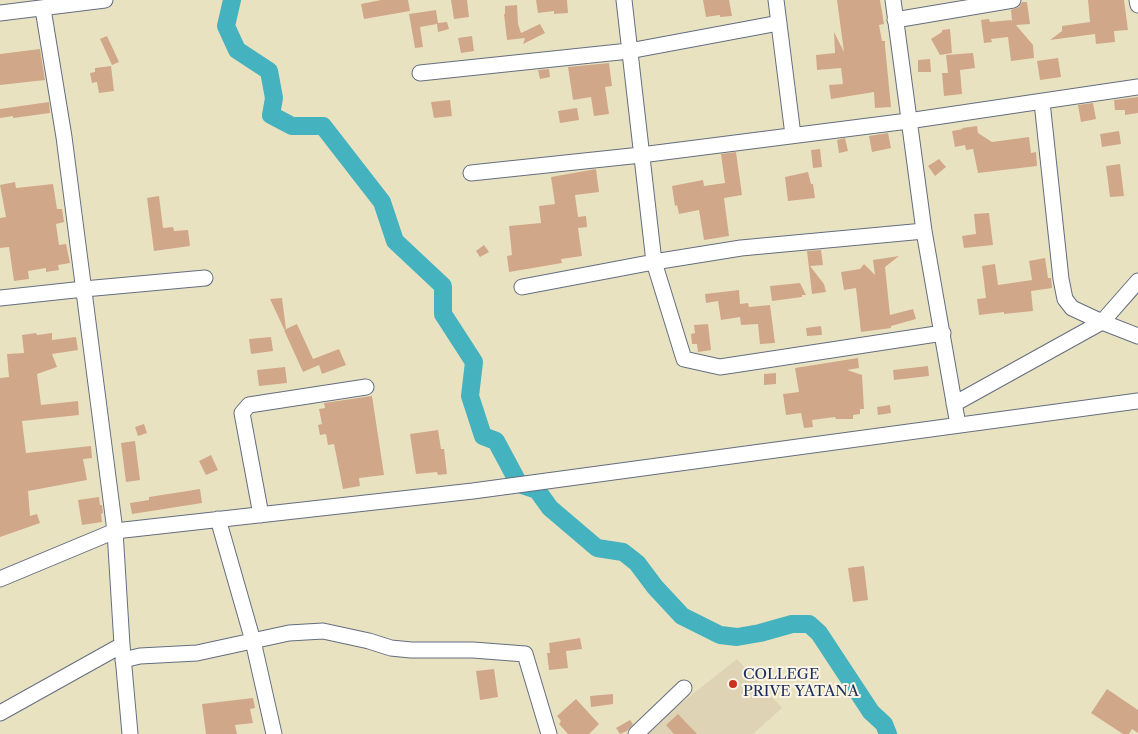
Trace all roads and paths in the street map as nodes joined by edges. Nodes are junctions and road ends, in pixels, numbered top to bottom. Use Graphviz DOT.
graph roads {
  1 [pos="105,0"];
  2 [pos="624,0"];
  3 [pos="776,0"];
  4 [pos="893,0"];
  5 [pos="1013,0"];
  6 [pos="1137,0"];
  7 [pos="1138,5"];
  8 [pos="33,6"];
  9 [pos="0,13"];
  10 [pos="895,20"];
  11 [pos="779,23"];
  12 [pos="629,51"];
  13 [pos="420,73"];
  14 [pos="1138,87"];
  15 [pos="1042,102"];
  16 [pos="908,121"];
  17 [pos="793,135"];
  18 [pos="642,155"];
  19 [pos="470,173"];
  20 [pos="924,231"];
  21 [pos="654,262"];
  22 [pos="205,278"];
  23 [pos="1138,281"];
  24 [pos="522,287"];
  25 [pos="84,289"];
  26 [pos="0,298"];
  27 [pos="1102,322"];
  28 [pos="943,333"];
  29 [pos="1138,336"];
  30 [pos="366,387"];
  31 [pos="1138,401"];
  32 [pos="954,404"];
  33 [pos="958,425"];
  34 [pos="261,514"];
  35 [pos="218,520"];
  36 [pos="115,531"];
  37 [pos="0,579"];
  38 [pos="254,641"];
  39 [pos="122,644"];
  40 [pos="123,660"];
  41 [pos="684,688"];
  42 [pos="0,712"];
  43 [pos="127,732"];
  44 [pos="274,734"];
  45 [pos="549,734"];
  46 [pos="636,734"];
  1 -- 8 [label="street"];
  2 -- 12 [label="street"];
  3 -- 11 [label="street"];
  4 -- 10 [label="street"];
  5 -- 10 [label="street"];
  6 -- 7 [label="street"];
  8 -- 9 [label="street"];
  8 -- 25 [label="street"];
  10 -- 16 [label="street"];
  11 -- 12 [label="street"];
  11 -- 17 [label="street"];
  12 -- 13 [label="street"];
  12 -- 18 [label="street"];
  14 -- 15 [label="street"];
  15 -- 16 [label="street"];
  15 -- 27 [label="street"];
  16 -- 17 [label="street"];
  16 -- 20 [label="street"];
  17 -- 18 [label="street"];
  18 -- 19 [label="street"];
  18 -- 21 [label="street"];
  20 -- 21 [label="street"];
  20 -- 28 [label="street"];
  21 -- 24 [label="street"];
  21 -- 28 [label="street"];
  22 -- 25 [label="street"];
  23 -- 27 [label="street"];
  25 -- 26 [label="street"];
  25 -- 36 [label="street"];
  27 -- 29 [label="street"];
  27 -- 32 [label="street"];
  28 -- 32 [label="street"];
  30 -- 34 [label="street"];
  31 -- 33 [label="street"];
  32 -- 33 [label="street"];
  33 -- 34 [label="street"];
  34 -- 35 [label="street"];
  35 -- 36 [label="street"];
  35 -- 38 [label="street"];
  36 -- 37 [label="street"];
  36 -- 39 [label="street"];
  38 -- 40 [label="street"];
  38 -- 44 [label="street"];
  38 -- 45 [label="street"];
  39 -- 40 [label="street"];
  39 -- 42 [label="street"];
  40 -- 43 [label="street"];
  41 -- 46 [label="street"];
}
